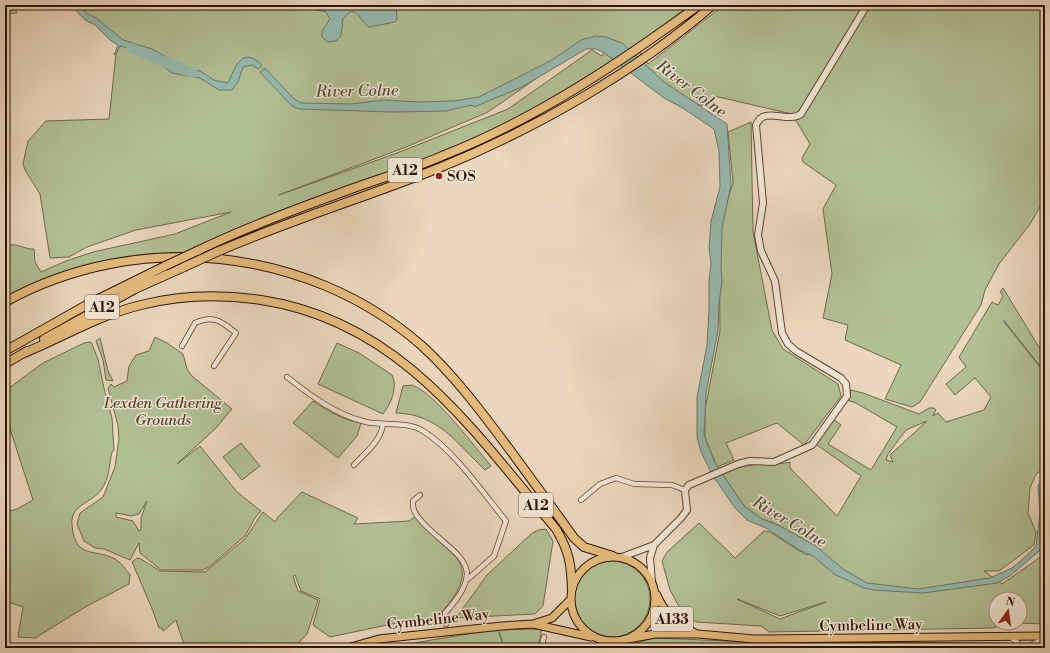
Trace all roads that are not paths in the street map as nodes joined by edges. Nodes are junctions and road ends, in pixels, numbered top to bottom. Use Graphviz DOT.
graph roads {
  1 [pos="699,5"];
  2 [pos="713,5"];
  3 [pos="867,5"];
  4 [pos="5,302"];
  5 [pos="182,346"];
  6 [pos="5,351"];
  7 [pos="24,353"];
  8 [pos="5,364"];
  9 [pos="214,366"];
  10 [pos="287,377"];
  11 [pos="384,424"];
  12 [pos="354,465"];
  13 [pos="685,490"];
  14 [pos="420,495"];
  15 [pos="581,500"];
  16 [pos="654,545"];
  17 [pos="613,556"];
  18 [pos="622,557"];
  19 [pos="468,579"];
  20 [pos="652,582"];
  21 [pos="572,588"];
  22 [pos="656,593"];
  23 [pos="571,599"];
  24 [pos="446,624"];
  25 [pos="532,624"];
  26 [pos="698,634"];
  27 [pos="1008,635"];
  28 [pos="544,637"];
  29 [pos="1045,637"];
  30 [pos="628,639"];
  31 [pos="602,640"];
  32 [pos="347,648"];
  33 [pos="541,648"];
  34 [pos="1020,648"];
  35 [pos="1025,648"];
  1 -- 6 [label="highway, A12, bridge"];
  2 -- 7 [label="highway, A12, bridge"];
  3 -- 13 [label="street"];
  4 -- 17 [label="highway, A12"];
  5 -- 9 [label="street"];
  7 -- 8 [label="highway, A12"];
  7 -- 21 [label="highway, A12"];
  10 -- 11 [label="street"];
  11 -- 12 [label="street"];
  11 -- 19 [label="street"];
  13 -- 15 [label="street"];
  13 -- 16 [label="street"];
  14 -- 19 [label="street"];
  16 -- 18 [label="street"];
  16 -- 20 [label="street"];
  17 -- 18 [label="main road"];
  17 -- 21 [label="main road"];
  18 -- 20 [label="main road"];
  19 -- 24 [label="street"];
  20 -- 22 [label="main road"];
  21 -- 23 [label="main road"];
  22 -- 26 [label="main road, Cymbeline Way / A133"];
  22 -- 30 [label="main road"];
  23 -- 25 [label="main road, Cymbeline Way"];
  23 -- 31 [label="main road"];
  25 -- 31 [label="main road, Cymbeline Way"];
  25 -- 32 [label="main road, Cymbeline Way"];
  26 -- 27 [label="main road, Cymbeline Way / A133"];
  26 -- 30 [label="main road, Cymbeline Way / A133"];
  27 -- 29 [label="main road, Cymbeline Way / A133"];
  27 -- 34 [label="street"];
  28 -- 33 [label="street"];
  29 -- 35 [label="street"];
  30 -- 31 [label="main road"];
}
